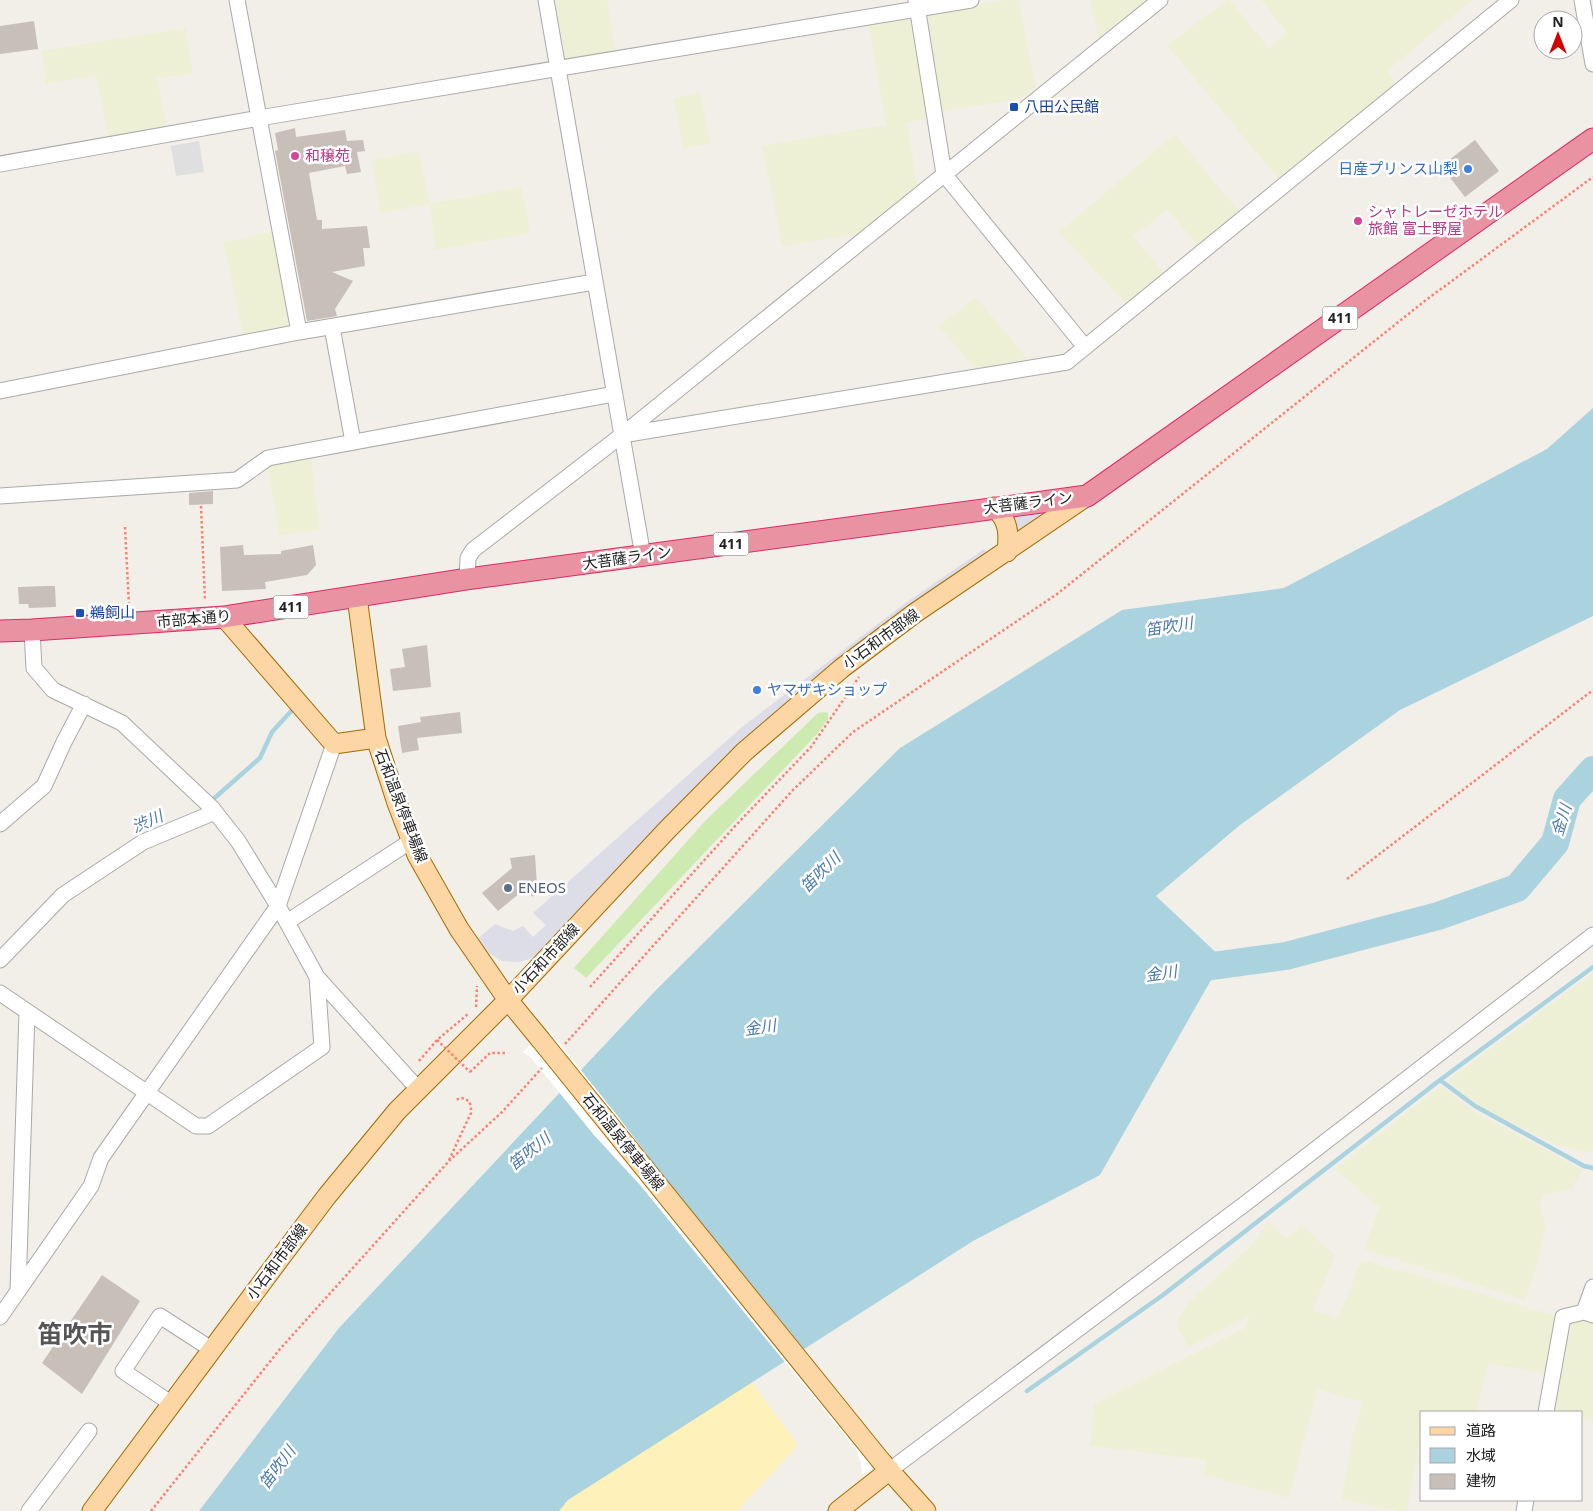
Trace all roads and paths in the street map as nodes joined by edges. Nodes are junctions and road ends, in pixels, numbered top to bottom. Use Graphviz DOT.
graph roads {
  1 [pos="237,0"];
  2 [pos="546,0"];
  3 [pos="971,0"];
  4 [pos="1160,0"];
  5 [pos="1510,0"];
  6 [pos="1582,0"];
  7 [pos="917,4"];
  8 [pos="1593,64"];
  9 [pos="557,69"];
  10 [pos="259,118"];
  11 [pos="1593,139"];
  12 [pos="0,164"];
  13 [pos="944,174"];
  14 [pos="1593,177"];
  15 [pos="594,282"];
  16 [pos="332,327"];
  17 [pos="299,332"];
  18 [pos="1085,347"];
  19 [pos="0,391"];
  20 [pos="614,394"];
  21 [pos="622,435"];
  22 [pos="353,442"];
  23 [pos="0,496"];
  24 [pos="1087,496"];
  25 [pos="201,506"];
  26 [pos="994,507"];
  27 [pos="126,527"];
  28 [pos="1007,552"];
  29 [pos="643,556"];
  30 [pos="467,579"];
  31 [pos="357,597"];
  32 [pos="205,600"];
  33 [pos="129,607"];
  34 [pos="224,617"];
  35 [pos="0,630"];
  36 [pos="32,630"];
  37 [pos="862,673"];
  38 [pos="1593,690"];
  39 [pos="84,704"];
  40 [pos="376,738"];
  41 [pos="334,744"];
  42 [pos="214,810"];
  43 [pos="0,824"];
  44 [pos="411,841"];
  45 [pos="1347,879"];
  46 [pos="278,906"];
  47 [pos="287,922"];
  48 [pos="1593,936"];
  49 [pos="0,960"];
  50 [pos="317,978"];
  51 [pos="590,987"];
  52 [pos="0,993"];
  53 [pos="508,1000"];
  54 [pos="477,1007"];
  55 [pos="27,1012"];
  56 [pos="436,1040"];
  57 [pos="562,1047"];
  58 [pos="505,1053"];
  59 [pos="419,1061"];
  60 [pos="549,1062"];
  61 [pos="418,1089"];
  62 [pos="147,1093"];
  63 [pos="455,1100"];
  64 [pos="449,1161"];
  65 [pos="1593,1287"];
  66 [pos="18,1291"];
  67 [pos="1589,1314"];
  68 [pos="0,1317"];
  69 [pos="211,1349"];
  70 [pos="172,1404"];
  71 [pos="1546,1411"];
  72 [pos="88,1431"];
  73 [pos="885,1465"];
  74 [pos="29,1511"];
  75 [pos="92,1511"];
  76 [pos="151,1511"];
  77 [pos="838,1511"];
  78 [pos="926,1511"];
  1 -- 10 [label="street"];
  2 -- 9 [label="street"];
  3 -- 7 [label="street"];
  4 -- 13 [label="street"];
  5 -- 18 [label="street"];
  6 -- 8 [label="street"];
  7 -- 9 [label="street"];
  7 -- 13 [label="street"];
  9 -- 10 [label="street"];
  9 -- 15 [label="street"];
  10 -- 12 [label="street"];
  10 -- 17 [label="street"];
  11 -- 24 [label="highway, 大菩薩ライン / 411"];
  13 -- 18 [label="street"];
  13 -- 21 [label="street"];
  14 -- 57 [label="path"];
  15 -- 16 [label="street"];
  15 -- 20 [label="street"];
  16 -- 17 [label="street"];
  16 -- 22 [label="street"];
  17 -- 19 [label="street"];
  18 -- 21 [label="street"];
  20 -- 21 [label="street"];
  20 -- 22 [label="street"];
  21 -- 29 [label="street"];
  21 -- 30 [label="street"];
  22 -- 23 [label="street"];
  24 -- 26 [label="highway, 大菩薩ライン / 411"];
  24 -- 28 [label="main road, 小石和市部線"];
  25 -- 32 [label="path"];
  26 -- 28 [label="main road"];
  26 -- 29 [label="highway, 大菩薩ライン / 411"];
  27 -- 33 [label="path"];
  28 -- 53 [label="main road, 小石和市部線"];
  29 -- 30 [label="highway, 大菩薩ライン / 411"];
  30 -- 31 [label="highway, 大菩薩ライン / 411"];
  31 -- 34 [label="highway, 市部本通り / 411"];
  31 -- 40 [label="main road, 石和温泉停車場線"];
  34 -- 36 [label="highway, 市部本通り / 411"];
  34 -- 41 [label="main road"];
  35 -- 36 [label="highway, 市部本通り / 411"];
  36 -- 39 [label="street"];
  37 -- 51 [label="path"];
  38 -- 45 [label="path"];
  39 -- 42 [label="street"];
  39 -- 43 [label="street"];
  40 -- 41 [label="main road, 石和温泉停車場線"];
  40 -- 44 [label="main road, 石和温泉停車場線"];
  41 -- 46 [label="street"];
  42 -- 46 [label="street"];
  42 -- 49 [label="street"];
  44 -- 47 [label="street"];
  44 -- 53 [label="main road, 石和温泉停車場線"];
  46 -- 47 [label="street"];
  46 -- 62 [label="street"];
  47 -- 50 [label="street"];
  48 -- 73 [label="street"];
  50 -- 61 [label="street"];
  50 -- 62 [label="street"];
  52 -- 55 [label="street"];
  53 -- 61 [label="main road, 小石和市部線"];
  53 -- 73 [label="main road, 石和温泉停車場線, bridge"];
  54 -- 56 [label="path"];
  55 -- 62 [label="street"];
  55 -- 66 [label="street"];
  56 -- 58 [label="path, bridge"];
  56 -- 59 [label="path"];
  60 -- 64 [label="path"];
  61 -- 69 [label="main road, 小石和市部線"];
  62 -- 66 [label="street"];
  63 -- 64 [label="path"];
  64 -- 76 [label="path"];
  65 -- 67 [label="street"];
  66 -- 68 [label="street"];
  67 -- 71 [label="street"];
  69 -- 70 [label="main road, 小石和市部線"];
  69 -- 70 [label="street"];
  70 -- 75 [label="main road, 小石和市部線"];
  72 -- 74 [label="street"];
  73 -- 77 [label="main road"];
  73 -- 78 [label="main road, 石和温泉停車場線"];
}
